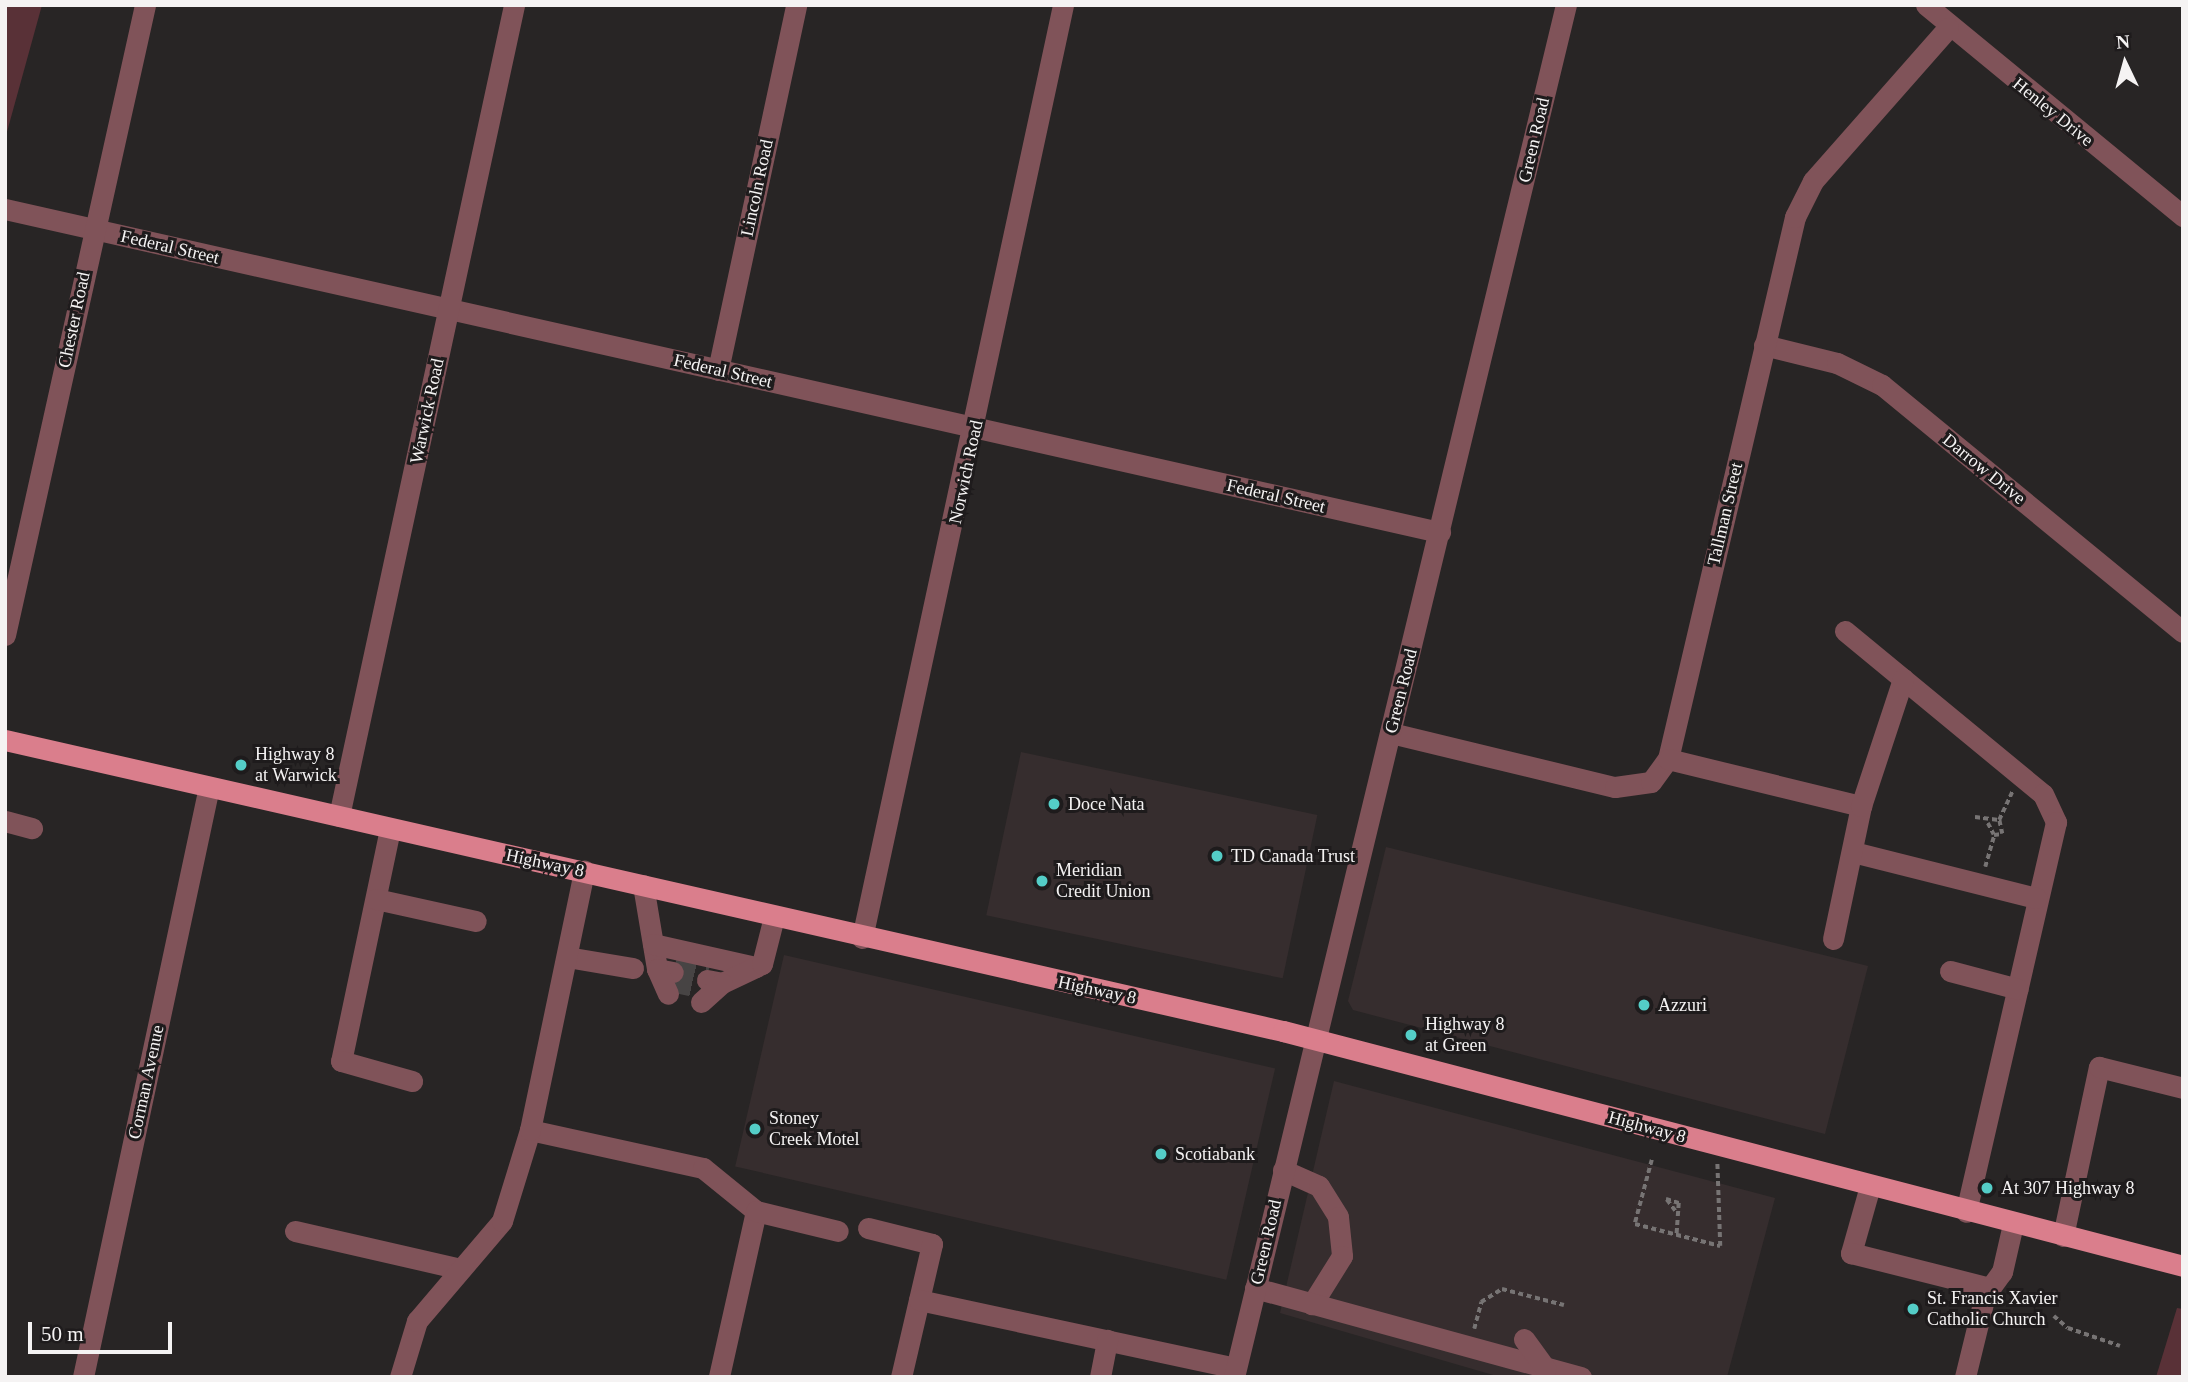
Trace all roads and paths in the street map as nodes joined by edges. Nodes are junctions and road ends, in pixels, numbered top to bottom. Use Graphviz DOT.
graph roads {
  1 [pos="145,5"];
  2 [pos="514,5"];
  3 [pos="796,5"];
  4 [pos="1063,5"];
  5 [pos="1566,5"];
  6 [pos="1926,5"];
  7 [pos="1948,28"];
  8 [pos="5,209"];
  9 [pos="2183,216"];
  10 [pos="93,229"];
  11 [pos="449,311"];
  12 [pos="1764,345"];
  13 [pos="718,370"];
  14 [pos="975,428"];
  15 [pos="1440,532"];
  16 [pos="1845,631"];
  17 [pos="2183,632"];
  18 [pos="5,635"];
  19 [pos="1903,678"];
  20 [pos="1391,733"];
  21 [pos="5,740"];
  22 [pos="1668,759"];
  23 [pos="2020,775"];
  24 [pos="209,787"];
  25 [pos="1861,806"];
  26 [pos="339,816"];
  27 [pos="1975,817"];
  28 [pos="1999,820"];
  29 [pos="5,821"];
  30 [pos="1987,823"];
  31 [pos="32,828"];
  32 [pos="390,829"];
  33 [pos="1994,835"];
  34 [pos="1853,852"];
  35 [pos="584,871"];
  36 [pos="1980,884"];
  37 [pos="643,885"];
  38 [pos="2036,898"];
  39 [pos="376,899"];
  40 [pos="774,917"];
  41 [pos="476,922"];
  42 [pos="862,938"];
  43 [pos="1833,939"];
  44 [pos="653,944"];
  45 [pos="567,957"];
  46 [pos="755,967"];
  47 [pos="633,968"];
  48 [pos="1950,971"];
  49 [pos="670,973"];
  50 [pos="709,982"];
  51 [pos="2018,989"];
  52 [pos="1315,1038"];
  53 [pos="411,1081"];
  54 [pos="2183,1088"];
  55 [pos="530,1130"];
  56 [pos="1719,1146"];
  57 [pos="1652,1160"];
  58 [pos="1283,1170"];
  59 [pos="1870,1186"];
  60 [pos="756,1211"];
  61 [pos="1675,1211"];
  62 [pos="1966,1212"];
  63 [pos="2014,1224"];
  64 [pos="869,1228"];
  65 [pos="295,1231"];
  66 [pos="838,1231"];
  67 [pos="1677,1235"];
  68 [pos="2063,1236"];
  69 [pos="2183,1266"];
  70 [pos="461,1269"];
  71 [pos="1255,1288"];
  72 [pos="1990,1288"];
  73 [pos="919,1300"];
  74 [pos="1312,1304"];
  75 [pos="1564,1305"];
  76 [pos="2054,1316"];
  77 [pos="1524,1339"];
  78 [pos="1107,1340"];
  79 [pos="2120,1346"];
  80 [pos="1470,1347"];
  81 [pos="1548,1371"];
  82 [pos="1235,1372"];
  83 [pos="83,1377"];
  84 [pos="400,1377"];
  85 [pos="719,1377"];
  86 [pos="901,1377"];
  87 [pos="1100,1377"];
  88 [pos="1581,1377"];
  89 [pos="1965,1377"];
  1 -- 10 [label="street, Chester Road"];
  2 -- 11 [label="street, Warwick Road"];
  3 -- 13 [label="street, Lincoln Road"];
  4 -- 14 [label="street, Norwich Road"];
  5 -- 15 [label="street, Green Road"];
  6 -- 7 [label="street, Henley Drive"];
  7 -- 9 [label="street, Henley Drive"];
  7 -- 12 [label="street, Tallman Street"];
  8 -- 10 [label="street, Federal Street"];
  10 -- 11 [label="street, Federal Street"];
  10 -- 18 [label="street, Chester Road"];
  11 -- 13 [label="street, Federal Street"];
  11 -- 26 [label="street, Warwick Road"];
  12 -- 17 [label="street, Darrow Drive"];
  12 -- 22 [label="street, Tallman Street"];
  13 -- 14 [label="street, Federal Street"];
  14 -- 15 [label="street, Federal Street"];
  14 -- 42 [label="street, Norwich Road"];
  15 -- 20 [label="street, Green Road"];
  16 -- 19 [label="street"];
  19 -- 23 [label="street"];
  19 -- 25 [label="street"];
  20 -- 22 [label="street, Tallman Street"];
  20 -- 52 [label="street, Green Road"];
  21 -- 24 [label="main road, Highway 8"];
  22 -- 25 [label="street"];
  23 -- 28 [label="path"];
  23 -- 38 [label="street"];
  24 -- 26 [label="main road, Highway 8"];
  24 -- 83 [label="street, Corman Avenue"];
  25 -- 34 [label="street"];
  26 -- 32 [label="main road, Highway 8"];
  27 -- 30 [label="path"];
  28 -- 30 [label="path"];
  28 -- 33 [label="path"];
  29 -- 31 [label="street"];
  30 -- 33 [label="path"];
  32 -- 35 [label="main road, Highway 8"];
  32 -- 39 [label="street"];
  33 -- 36 [label="path"];
  34 -- 36 [label="street"];
  34 -- 43 [label="street"];
  35 -- 37 [label="main road, Highway 8"];
  35 -- 45 [label="street"];
  36 -- 38 [label="street"];
  37 -- 40 [label="main road, Highway 8"];
  37 -- 44 [label="street"];
  38 -- 51 [label="street"];
  39 -- 41 [label="street"];
  39 -- 53 [label="street"];
  40 -- 42 [label="main road, Highway 8"];
  40 -- 46 [label="street"];
  42 -- 52 [label="main road, Highway 8"];
  44 -- 46 [label="street"];
  44 -- 49 [label="street"];
  45 -- 47 [label="street"];
  45 -- 55 [label="street"];
  46 -- 50 [label="street"];
  48 -- 51 [label="street"];
  51 -- 62 [label="street"];
  52 -- 56 [label="main road, Highway 8"];
  52 -- 58 [label="street, Green Road"];
  54 -- 68 [label="street"];
  55 -- 60 [label="street"];
  55 -- 70 [label="street"];
  56 -- 59 [label="main road, Highway 8"];
  56 -- 67 [label="path"];
  57 -- 67 [label="path"];
  58 -- 71 [label="street, Green Road"];
  58 -- 74 [label="street"];
  59 -- 62 [label="main road, Highway 8"];
  59 -- 72 [label="street"];
  60 -- 66 [label="street"];
  60 -- 85 [label="street"];
  61 -- 61 [label="path"];
  61 -- 67 [label="path"];
  62 -- 63 [label="main road, Highway 8"];
  63 -- 68 [label="main road, Highway 8"];
  63 -- 72 [label="street"];
  64 -- 73 [label="street"];
  65 -- 70 [label="street"];
  68 -- 69 [label="main road, Highway 8"];
  70 -- 84 [label="street"];
  71 -- 74 [label="street"];
  71 -- 82 [label="street, Green Road"];
  72 -- 89 [label="street"];
  73 -- 78 [label="street"];
  73 -- 86 [label="street"];
  74 -- 80 [label="street"];
  75 -- 80 [label="path"];
  76 -- 79 [label="path"];
  77 -- 81 [label="street"];
  78 -- 82 [label="street"];
  78 -- 87 [label="street"];
  80 -- 81 [label="street"];
  81 -- 88 [label="street"];
}
